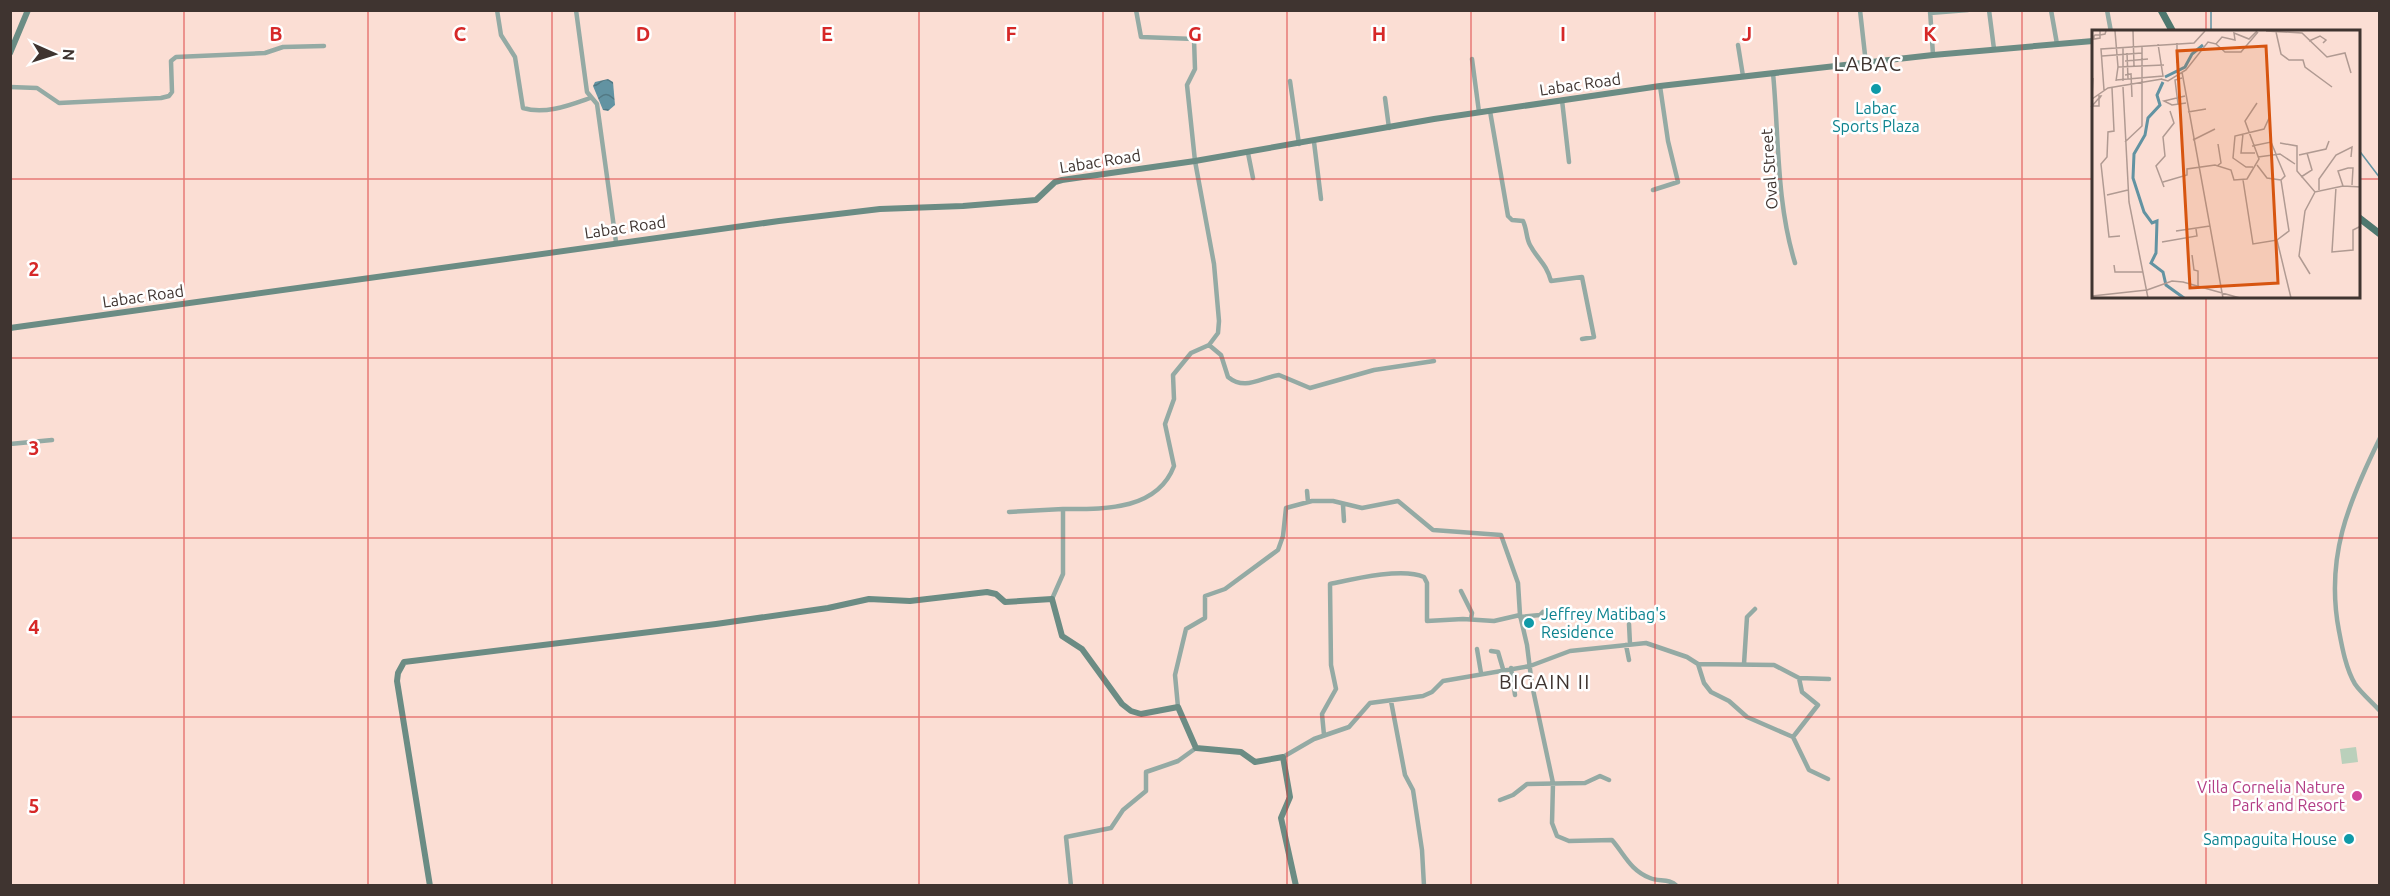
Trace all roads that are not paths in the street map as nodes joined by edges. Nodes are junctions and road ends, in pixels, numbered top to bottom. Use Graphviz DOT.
graph roads {
  1 [pos="28,10"];
  2 [pos="497,10"];
  3 [pos="576,10"];
  4 [pos="1136,10"];
  5 [pos="1860,10"];
  6 [pos="1968,10"];
  7 [pos="1989,10"];
  8 [pos="2051,10"];
  9 [pos="2107,10"];
  10 [pos="2161,10"];
  11 [pos="1930,12"];
  12 [pos="2111,30"];
  13 [pos="2172,30"];
  14 [pos="2092,41"];
  15 [pos="2056,44"];
  16 [pos="1738,45"];
  17 [pos="324,46"];
  18 [pos="1995,49"];
  19 [pos="10,53"];
  20 [pos="1933,55"];
  21 [pos="1472,59"];
  22 [pos="1866,64"];
  23 [pos="1773,73"];
  24 [pos="1743,76"];
  25 [pos="1290,81"];
  26 [pos="1660,86"];
  27 [pos="10,87"];
  28 [pos="590,98"];
  29 [pos="1384,98"];
  30 [pos="1562,100"];
  31 [pos="1490,111"];
  32 [pos="1479,112"];
  33 [pos="1389,128"];
  34 [pos="1314,142"];
  35 [pos="1299,144"];
  36 [pos="1248,153"];
  37 [pos="1195,161"];
  38 [pos="1569,162"];
  39 [pos="1253,178"];
  40 [pos="1653,190"];
  41 [pos="1322,199"];
  42 [pos="2360,219"];
  43 [pos="2379,234"];
  44 [pos="616,243"];
  45 [pos="1795,263"];
  46 [pos="10,328"];
  47 [pos="1582,339"];
  48 [pos="1209,345"];
  49 [pos="1434,361"];
  50 [pos="2379,438"];
  51 [pos="52,440"];
  52 [pos="10,444"];
  53 [pos="1307,491"];
  54 [pos="1308,502"];
  55 [pos="1343,505"];
  56 [pos="1063,509"];
  57 [pos="1009,512"];
  58 [pos="1344,521"];
  59 [pos="1461,591"];
  60 [pos="1052,599"];
  61 [pos="1755,609"];
  62 [pos="1543,612"];
  63 [pos="1520,616"];
  64 [pos="1472,619"];
  65 [pos="1629,624"];
  66 [pos="1628,645"];
  67 [pos="1477,649"];
  68 [pos="1491,651"];
  69 [pos="1629,660"];
  70 [pos="1698,664"];
  71 [pos="1744,664"];
  72 [pos="1530,666"];
  73 [pos="1511,668"];
  74 [pos="1503,669"];
  75 [pos="1481,673"];
  76 [pos="1799,678"];
  77 [pos="1829,679"];
  78 [pos="1515,694"];
  79 [pos="1391,701"];
  80 [pos="1178,707"];
  81 [pos="2379,711"];
  82 [pos="1324,735"];
  83 [pos="1793,737"];
  84 [pos="1196,748"];
  85 [pos="1283,757"];
  86 [pos="1828,779"];
  87 [pos="1609,780"];
  88 [pos="1553,783"];
  89 [pos="1500,800"];
  90 [pos="430,885"];
  91 [pos="1071,885"];
  92 [pos="1296,885"];
  93 [pos="1424,885"];
  94 [pos="1677,885"];
  1 -- 19 [label="street"];
  2 -- 28 [label="street"];
  3 -- 28 [label="street"];
  4 -- 37 [label="street"];
  5 -- 22 [label="street"];
  6 -- 11 [label="street"];
  7 -- 18 [label="street"];
  8 -- 15 [label="street"];
  9 -- 12 [label="street"];
  10 -- 13 [label="main road"];
  11 -- 20 [label="street"];
  14 -- 15 [label="street, Labac Road"];
  15 -- 18 [label="street, Labac Road"];
  16 -- 24 [label="street"];
  17 -- 27 [label="street"];
  18 -- 20 [label="street, Labac Road"];
  20 -- 22 [label="street, Labac Road"];
  21 -- 32 [label="street"];
  22 -- 23 [label="street, Labac Road"];
  23 -- 24 [label="street, Labac Road"];
  23 -- 45 [label="street, Oval Street"];
  24 -- 26 [label="street, Labac Road"];
  25 -- 35 [label="street"];
  26 -- 30 [label="street, Labac Road"];
  26 -- 40 [label="street"];
  28 -- 44 [label="street"];
  29 -- 33 [label="street"];
  30 -- 31 [label="street, Labac Road"];
  30 -- 38 [label="street"];
  31 -- 32 [label="street, Labac Road"];
  31 -- 47 [label="street"];
  32 -- 33 [label="street, Labac Road"];
  33 -- 34 [label="street, Labac Road"];
  34 -- 35 [label="street, Labac Road"];
  34 -- 41 [label="street"];
  35 -- 36 [label="street, Labac Road"];
  36 -- 37 [label="street, Labac Road"];
  36 -- 39 [label="street"];
  37 -- 44 [label="street, Labac Road"];
  37 -- 48 [label="street"];
  42 -- 43 [label="main road"];
  44 -- 46 [label="street, Labac Road"];
  48 -- 49 [label="street"];
  48 -- 56 [label="street"];
  50 -- 81 [label="street"];
  51 -- 52 [label="street"];
  53 -- 54 [label="street"];
  54 -- 55 [label="street"];
  54 -- 80 [label="street"];
  55 -- 58 [label="street"];
  55 -- 63 [label="street"];
  56 -- 57 [label="street"];
  56 -- 60 [label="street"];
  59 -- 64 [label="street"];
  60 -- 80 [label="street"];
  60 -- 90 [label="street"];
  61 -- 71 [label="street"];
  62 -- 63 [label="street"];
  63 -- 64 [label="street"];
  63 -- 72 [label="street"];
  64 -- 82 [label="street"];
  65 -- 66 [label="street"];
  66 -- 69 [label="street"];
  66 -- 70 [label="street"];
  66 -- 72 [label="street"];
  67 -- 75 [label="street"];
  68 -- 74 [label="street"];
  70 -- 71 [label="street"];
  70 -- 83 [label="street"];
  71 -- 76 [label="street"];
  72 -- 73 [label="street"];
  72 -- 88 [label="street"];
  73 -- 74 [label="street"];
  73 -- 78 [label="street"];
  74 -- 75 [label="street"];
  75 -- 79 [label="street"];
  76 -- 77 [label="street"];
  76 -- 83 [label="street"];
  79 -- 82 [label="street"];
  79 -- 93 [label="street"];
  80 -- 84 [label="street"];
  82 -- 85 [label="street"];
  83 -- 86 [label="street"];
  84 -- 85 [label="street"];
  84 -- 91 [label="street"];
  85 -- 92 [label="street"];
  87 -- 88 [label="street"];
  88 -- 89 [label="street"];
  88 -- 94 [label="street"];
}
